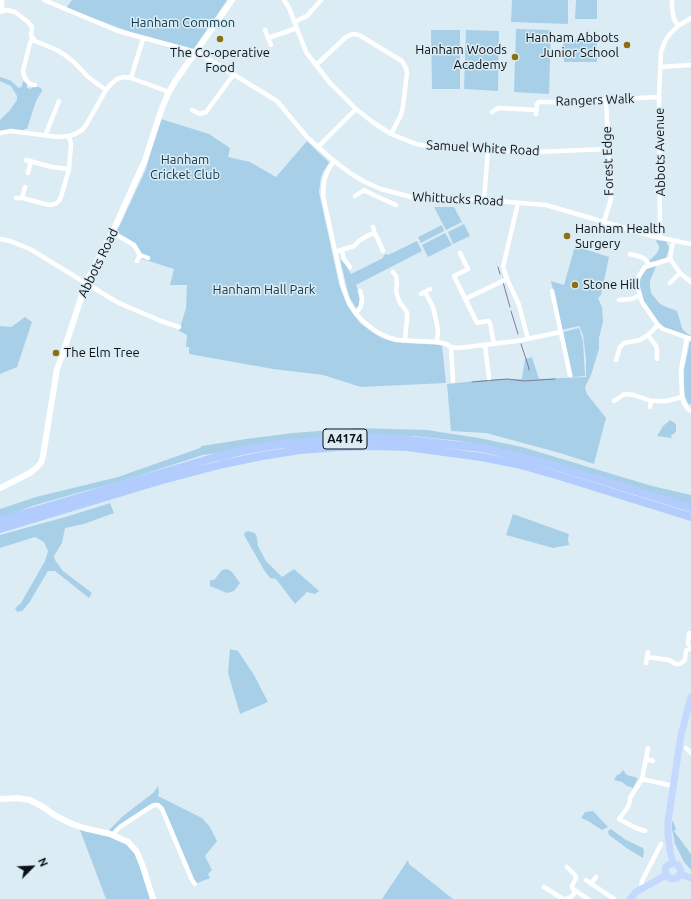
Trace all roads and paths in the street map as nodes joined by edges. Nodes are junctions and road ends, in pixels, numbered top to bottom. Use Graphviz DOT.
graph roads {
  1 [pos="2,0"];
  2 [pos="44,0"];
  3 [pos="232,0"];
  4 [pos="284,0"];
  5 [pos="322,0"];
  6 [pos="672,0"];
  7 [pos="1,12"];
  8 [pos="691,18"];
  9 [pos="294,22"];
  10 [pos="678,26"];
  11 [pos="296,28"];
  12 [pos="265,30"];
  13 [pos="33,38"];
  14 [pos="268,38"];
  15 [pos="143,39"];
  16 [pos="270,45"];
  17 [pos="196,52"];
  18 [pos="316,64"];
  19 [pos="691,66"];
  20 [pos="660,67"];
  21 [pos="234,74"];
  22 [pos="131,78"];
  23 [pos="35,85"];
  24 [pos="106,90"];
  25 [pos="169,92"];
  26 [pos="659,97"];
  27 [pos="606,99"];
  28 [pos="58,101"];
  29 [pos="356,109"];
  30 [pos="192,110"];
  31 [pos="492,112"];
  32 [pos="0,133"];
  33 [pos="391,134"];
  34 [pos="45,136"];
  35 [pos="69,136"];
  36 [pos="318,147"];
  37 [pos="609,149"];
  38 [pos="488,150"];
  39 [pos="26,160"];
  40 [pos="334,161"];
  41 [pos="31,162"];
  42 [pos="69,169"];
  43 [pos="28,173"];
  44 [pos="24,187"];
  45 [pos="381,189"];
  46 [pos="355,196"];
  47 [pos="378,197"];
  48 [pos="16,198"];
  49 [pos="22,198"];
  50 [pos="484,200"];
  51 [pos="518,203"];
  52 [pos="396,204"];
  53 [pos="604,222"];
  54 [pos="373,227"];
  55 [pos="112,232"];
  56 [pos="374,234"];
  57 [pos="660,238"];
  58 [pos="0,239"];
  59 [pos="673,241"];
  60 [pos="691,244"];
  61 [pos="342,250"];
  62 [pos="382,251"];
  63 [pos="335,252"];
  64 [pos="460,253"];
  65 [pos="630,254"];
  66 [pos="140,255"];
  67 [pos="148,258"];
  68 [pos="670,259"];
  69 [pos="137,261"];
  70 [pos="649,265"];
  71 [pos="350,267"];
  72 [pos="393,272"];
  73 [pos="680,273"];
  74 [pos="506,279"];
  75 [pos="86,282"];
  76 [pos="691,282"];
  77 [pos="670,283"];
  78 [pos="430,289"];
  79 [pos="360,291"];
  80 [pos="552,291"];
  81 [pos="639,296"];
  82 [pos="465,299"];
  83 [pos="620,300"];
  84 [pos="356,314"];
  85 [pos="658,325"];
  86 [pos="179,327"];
  87 [pos="561,332"];
  88 [pos="648,335"];
  89 [pos="689,338"];
  90 [pos="528,339"];
  91 [pos="405,340"];
  92 [pos="437,342"];
  93 [pos="494,344"];
  94 [pos="485,345"];
  95 [pos="451,348"];
  96 [pos="657,359"];
  97 [pos="616,360"];
  98 [pos="570,375"];
  99 [pos="489,378"];
  100 [pos="453,381"];
  101 [pos="682,397"];
  102 [pos="614,401"];
  103 [pos="651,401"];
  104 [pos="650,407"];
  105 [pos="690,408"];
  106 [pos="0,488"];
  107 [pos="691,508"];
  108 [pos="691,517"];
  109 [pos="0,521"];
  110 [pos="0,529"];
  111 [pos="689,633"];
  112 [pos="691,648"];
  113 [pos="646,663"];
  114 [pos="691,697"];
  115 [pos="648,748"];
  116 [pos="686,748"];
  117 [pos="691,753"];
  118 [pos="646,759"];
  119 [pos="653,761"];
  120 [pos="642,779"];
  121 [pos="673,786"];
  122 [pos="0,799"];
  123 [pos="645,831"];
  124 [pos="112,835"];
  125 [pos="661,844"];
  126 [pos="674,863"];
  127 [pos="567,867"];
  128 [pos="680,874"];
  129 [pos="666,875"];
  130 [pos="596,877"];
  131 [pos="691,878"];
  132 [pos="586,880"];
  133 [pos="195,884"];
  134 [pos="591,884"];
  135 [pos="544,887"];
  136 [pos="641,889"];
  137 [pos="576,891"];
  138 [pos="152,899"];
  139 [pos="564,899"];
  140 [pos="588,899"];
  141 [pos="614,899"];
  142 [pos="630,899"];
  1 -- 7 [label="street"];
  2 -- 15 [label="street, Whittucks Road"];
  3 -- 17 [label="street, Abbots Road"];
  4 -- 9 [label="street, Samuel White Road"];
  5 -- 9 [label="street"];
  6 -- 10 [label="street"];
  7 -- 13 [label="street"];
  8 -- 10 [label="street, Abbots Avenue"];
  9 -- 11 [label="street, Samuel White Road"];
  10 -- 20 [label="street, Abbots Avenue"];
  11 -- 14 [label="street"];
  11 -- 18 [label="street, Samuel White Road"];
  12 -- 14 [label="street"];
  13 -- 23 [label="street"];
  13 -- 24 [label="street"];
  14 -- 16 [label="street"];
  15 -- 17 [label="street, Whittucks Road"];
  15 -- 22 [label="street"];
  17 -- 21 [label="street, Whittucks Road"];
  17 -- 25 [label="street, Abbots Road"];
  18 -- 29 [label="street, Samuel White Road"];
  18 -- 33 [label="street"];
  19 -- 20 [label="street"];
  20 -- 26 [label="street, Abbots Avenue"];
  21 -- 30 [label="street"];
  21 -- 36 [label="street, Whittucks Road"];
  22 -- 24 [label="street"];
  22 -- 25 [label="street"];
  24 -- 35 [label="street"];
  25 -- 55 [label="street, Abbots Road"];
  26 -- 27 [label="street, Rangers Walk"];
  26 -- 57 [label="street, Abbots Avenue"];
  27 -- 31 [label="street, Rangers Walk"];
  27 -- 37 [label="street, Forest Edge"];
  28 -- 34 [label="street"];
  29 -- 33 [label="street, Samuel White Road"];
  29 -- 36 [label="street"];
  32 -- 34 [label="street"];
  33 -- 38 [label="street, Samuel White Road"];
  34 -- 35 [label="street"];
  35 -- 42 [label="street"];
  36 -- 40 [label="street, Whittucks Road"];
  37 -- 38 [label="street, Samuel White Road"];
  37 -- 53 [label="street, Forest Edge"];
  38 -- 50 [label="street"];
  39 -- 41 [label="street"];
  40 -- 45 [label="street, Whittucks Road"];
  40 -- 63 [label="street"];
  41 -- 42 [label="street"];
  41 -- 43 [label="street"];
  42 -- 49 [label="street"];
  44 -- 49 [label="street"];
  45 -- 47 [label="street"];
  45 -- 50 [label="street, Whittucks Road"];
  46 -- 47 [label="street"];
  47 -- 52 [label="street"];
  48 -- 49 [label="street"];
  50 -- 51 [label="street, Whittucks Road"];
  51 -- 53 [label="street, Whittucks Road"];
  51 -- 74 [label="street"];
  53 -- 57 [label="street, Whittucks Road"];
  54 -- 56 [label="street"];
  55 -- 66 [label="street"];
  55 -- 75 [label="street, Abbots Road"];
  56 -- 61 [label="street"];
  56 -- 62 [label="street"];
  57 -- 59 [label="street, Whittucks Road"];
  58 -- 75 [label="street"];
  59 -- 60 [label="street, Whittucks Road"];
  59 -- 68 [label="street"];
  61 -- 63 [label="street"];
  61 -- 71 [label="street"];
  63 -- 84 [label="street"];
  64 -- 82 [label="street"];
  65 -- 70 [label="street"];
  66 -- 67 [label="street"];
  66 -- 69 [label="street"];
  68 -- 70 [label="street"];
  68 -- 73 [label="street"];
  70 -- 81 [label="street"];
  72 -- 91 [label="street"];
  73 -- 76 [label="street"];
  73 -- 77 [label="street"];
  74 -- 82 [label="street"];
  74 -- 90 [label="street"];
  75 -- 86 [label="street"];
  75 -- 106 [label="street, Abbots Road"];
  78 -- 92 [label="street"];
  79 -- 84 [label="street"];
  80 -- 87 [label="street"];
  81 -- 83 [label="street"];
  81 -- 85 [label="street"];
  82 -- 93 [label="street"];
  84 -- 91 [label="street"];
  85 -- 88 [label="street"];
  85 -- 89 [label="street"];
  87 -- 90 [label="street"];
  87 -- 98 [label="street"];
  88 -- 96 [label="street"];
  88 -- 97 [label="street"];
  89 -- 101 [label="street"];
  90 -- 93 [label="street"];
  91 -- 92 [label="street"];
  92 -- 95 [label="street"];
  93 -- 94 [label="street"];
  94 -- 95 [label="street"];
  94 -- 99 [label="street"];
  95 -- 100 [label="street"];
  101 -- 103 [label="street"];
  101 -- 105 [label="street"];
  102 -- 103 [label="street"];
  103 -- 104 [label="street"];
  107 -- 109 [label="highway, A4174"];
  108 -- 110 [label="highway, A4174"];
  111 -- 112 [label="street"];
  112 -- 113 [label="street"];
  114 -- 121 [label="main road"];
  115 -- 118 [label="street"];
  116 -- 117 [label="street"];
  118 -- 119 [label="street"];
  118 -- 120 [label="street"];
  120 -- 121 [label="street"];
  120 -- 123 [label="street"];
  121 -- 126 [label="main road"];
  122 -- 124 [label="street"];
  124 -- 133 [label="street"];
  124 -- 138 [label="street"];
  125 -- 136 [label="street"];
  126 -- 128 [label="main road"];
  126 -- 129 [label="main road"];
  127 -- 137 [label="street"];
  128 -- 129 [label="main road"];
  128 -- 131 [label="main road"];
  129 -- 136 [label="main road"];
  130 -- 134 [label="street"];
  132 -- 134 [label="street"];
  134 -- 141 [label="street"];
  135 -- 139 [label="street"];
  136 -- 142 [label="main road"];
  137 -- 139 [label="street"];
  137 -- 140 [label="street"];
}
